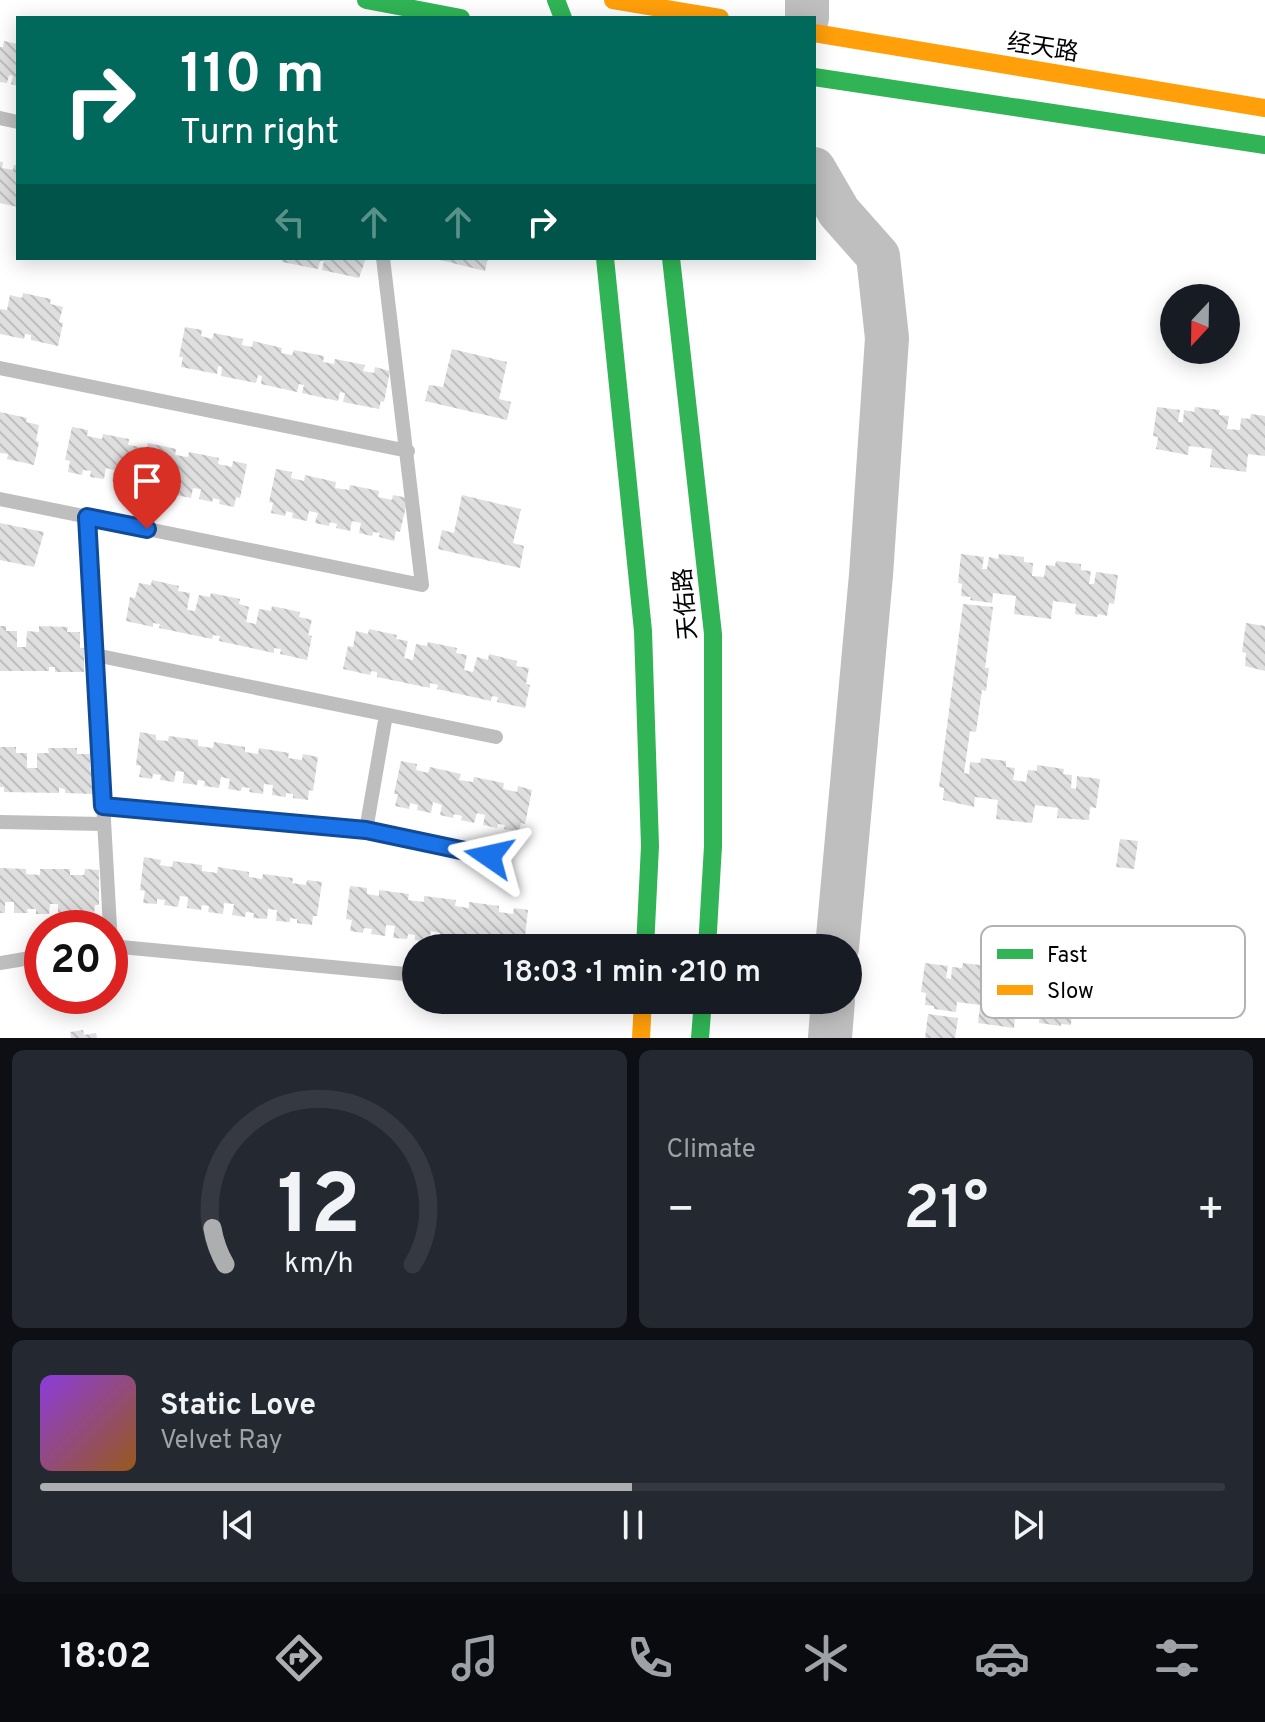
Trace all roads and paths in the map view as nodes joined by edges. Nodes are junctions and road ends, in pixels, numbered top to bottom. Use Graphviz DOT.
graph roads {
  1 [pos="366,0"];
  2 [pos="623,5"];
  3 [pos="450,16"];
  4 [pos="705,16"];
  5 [pos="816,33"];
  6 [pos="816,77"];
  7 [pos="1265,108"];
  8 [pos="1265,145"];
  9 [pos="383,260"];
  10 [pos="606,260"];
  11 [pos="671,260"];
  12 [pos="0,368"];
  13 [pos="408,451"];
  14 [pos="0,499"];
  15 [pos="87,517"];
  16 [pos="95,655"];
  17 [pos="386,715"];
  18 [pos="496,737"];
  19 [pos="103,806"];
  20 [pos="0,822"];
  21 [pos="104,824"];
  22 [pos="366,830"];
  23 [pos="489,856"];
  24 [pos="108,910"];
  25 [pos="647,934"];
  26 [pos="707,934"];
  27 [pos="128,948"];
  28 [pos="24,959"];
  29 [pos="0,963"];
  30 [pos="402,974"];
  31 [pos="642,1014"];
  32 [pos="702,1014"];
  33 [pos="641,1038"];
  34 [pos="700,1038"];
  1 -- 3 [label="main road"];
  2 -- 4 [label="main road"];
  5 -- 7 [label="main road, 经天路"];
  6 -- 8 [label="main road"];
  9 -- 13 [label="lane"];
  10 -- 25 [label="main road, 天佑路"];
  11 -- 26 [label="main road, 天佑路"];
  12 -- 13 [label="lane"];
  13 -- 15 [label="lane"];
  14 -- 15 [label="lane"];
  15 -- 16 [label="lane"];
  16 -- 17 [label="lane"];
  16 -- 19 [label="lane"];
  17 -- 18 [label="lane"];
  17 -- 22 [label="lane"];
  19 -- 21 [label="lane"];
  19 -- 22 [label="lane"];
  20 -- 21 [label="lane"];
  21 -- 24 [label="lane"];
  22 -- 23 [label="lane"];
  27 -- 30 [label="lane"];
  28 -- 29 [label="lane"];
  31 -- 33 [label="main road"];
  32 -- 34 [label="main road"];
}
